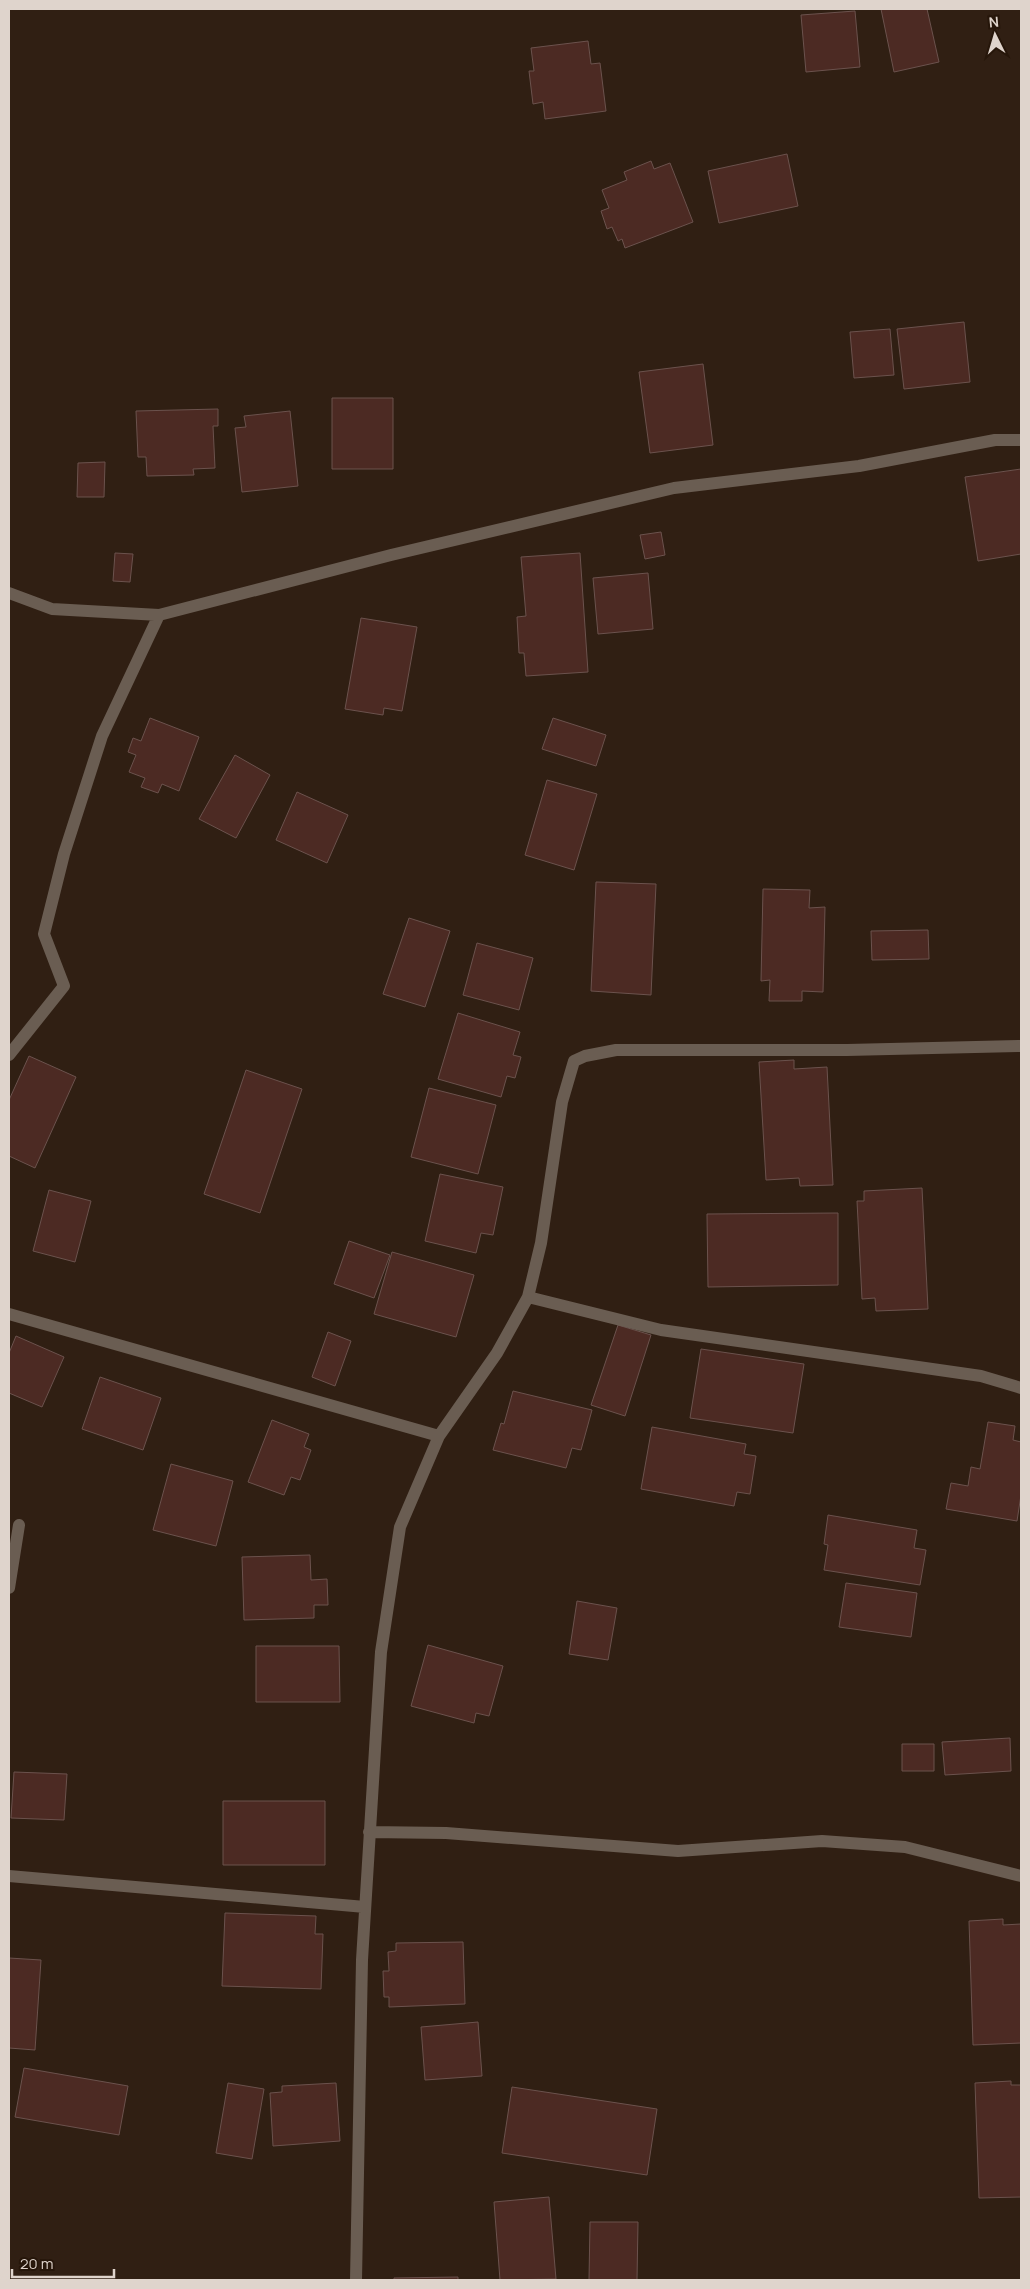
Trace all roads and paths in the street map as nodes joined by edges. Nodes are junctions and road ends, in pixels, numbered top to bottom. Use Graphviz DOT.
graph roads {
  1 [pos="1021,440"];
  2 [pos="9,593"];
  3 [pos="159,615"];
  4 [pos="1021,1046"];
  5 [pos="9,1055"];
  6 [pos="528,1297"];
  7 [pos="9,1314"];
  8 [pos="1021,1388"];
  9 [pos="439,1436"];
  10 [pos="19,1525"];
  11 [pos="9,1588"];
  12 [pos="369,1832"];
  13 [pos="9,1876"];
  14 [pos="1021,1876"];
  15 [pos="365,1908"];
  16 [pos="356,2280"];
  1 -- 3 [label="street"];
  2 -- 3 [label="street"];
  3 -- 5 [label="street"];
  4 -- 6 [label="street"];
  6 -- 8 [label="street"];
  6 -- 9 [label="street"];
  7 -- 9 [label="street"];
  9 -- 12 [label="street"];
  10 -- 11 [label="street"];
  12 -- 14 [label="street"];
  12 -- 15 [label="street"];
  13 -- 15 [label="street"];
  15 -- 16 [label="street"];
}
